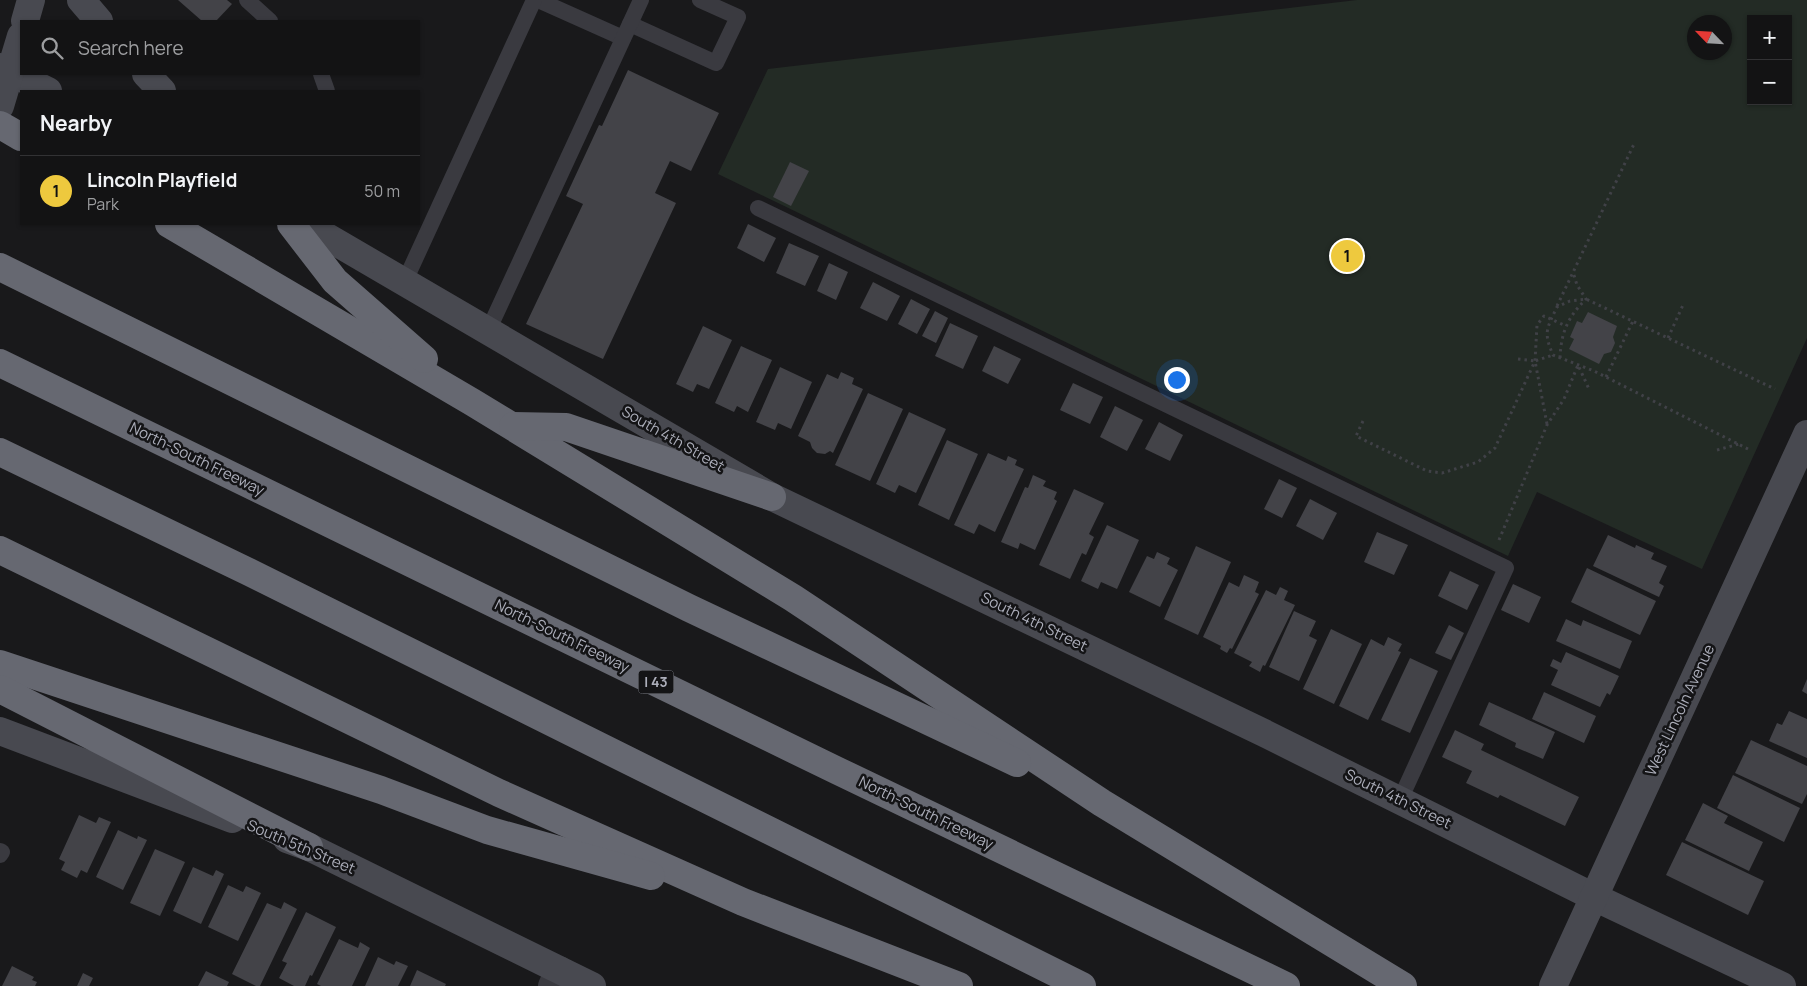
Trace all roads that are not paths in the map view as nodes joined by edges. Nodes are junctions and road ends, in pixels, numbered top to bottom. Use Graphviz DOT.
graph roads {
  1 [pos="31,0"];
  2 [pos="81,0"];
  3 [pos="246,0"];
  4 [pos="534,0"];
  5 [pos="538,0"];
  6 [pos="641,0"];
  7 [pos="700,0"];
  8 [pos="25,20"];
  9 [pos="98,20"];
  10 [pos="269,20"];
  11 [pos="627,31"];
  12 [pos="20,38"];
  13 [pos="6,70"];
  14 [pos="147,75"];
  15 [pos="321,75"];
  16 [pos="46,90"];
  17 [pos="161,90"];
  18 [pos="327,90"];
  19 [pos="0,106"];
  20 [pos="0,125"];
  21 [pos="20,136"];
  22 [pos="758,208"];
  23 [pos="171,225"];
  24 [pos="307,225"];
  25 [pos="0,267"];
  26 [pos="405,282"];
  27 [pos="488,330"];
  28 [pos="0,363"];
  29 [pos="472,402"];
  30 [pos="512,426"];
  31 [pos="1807,434"];
  32 [pos="0,452"];
  33 [pos="772,497"];
  34 [pos="0,550"];
  35 [pos="0,664"];
  36 [pos="0,689"];
  37 [pos="0,731"];
  38 [pos="1400,800"];
  39 [pos="1102,803"];
  40 [pos="309,847"];
  41 [pos="0,851"];
  42 [pos="0,855"];
  43 [pos="1594,897"];
  44 [pos="744,902"];
  45 [pos="555,978"];
  46 [pos="1555,982"];
  47 [pos="592,986"];
  48 [pos="959,986"];
  49 [pos="1082,986"];
  50 [pos="1286,986"];
  51 [pos="1404,986"];
  52 [pos="1782,986"];
  1 -- 8 [label="street"];
  2 -- 9 [label="street"];
  3 -- 10 [label="lane"];
  4 -- 26 [label="lane"];
  5 -- 11 [label="lane"];
  6 -- 11 [label="lane"];
  7 -- 11 [label="lane"];
  11 -- 27 [label="lane"];
  12 -- 13 [label="street"];
  13 -- 16 [label="street"];
  13 -- 19 [label="street"];
  14 -- 17 [label="street"];
  15 -- 18 [label="lane"];
  20 -- 21 [label="highway"];
  22 -- 38 [label="lane"];
  23 -- 29 [label="highway"];
  24 -- 26 [label="street, South 4th Street"];
  24 -- 29 [label="highway"];
  25 -- 39 [label="highway"];
  26 -- 27 [label="street, South 4th Street"];
  27 -- 33 [label="street, South 4th Street"];
  28 -- 50 [label="highway, North-South Freeway / I 43"];
  29 -- 30 [label="highway"];
  30 -- 33 [label="highway"];
  30 -- 39 [label="highway"];
  31 -- 43 [label="street, West Lincoln Avenue"];
  32 -- 49 [label="highway"];
  33 -- 38 [label="street, South 4th Street"];
  34 -- 44 [label="highway"];
  35 -- 44 [label="highway"];
  36 -- 40 [label="highway"];
  37 -- 40 [label="street, South 5th Street"];
  38 -- 43 [label="street, South 4th Street"];
  39 -- 51 [label="highway"];
  40 -- 45 [label="street, South 5th Street"];
  41 -- 42 [label="lane"];
  43 -- 46 [label="street, West Lincoln Avenue"];
  43 -- 52 [label="street, South 4th Street"];
  44 -- 48 [label="highway"];
  45 -- 47 [label="street, South 5th Street"];
}
